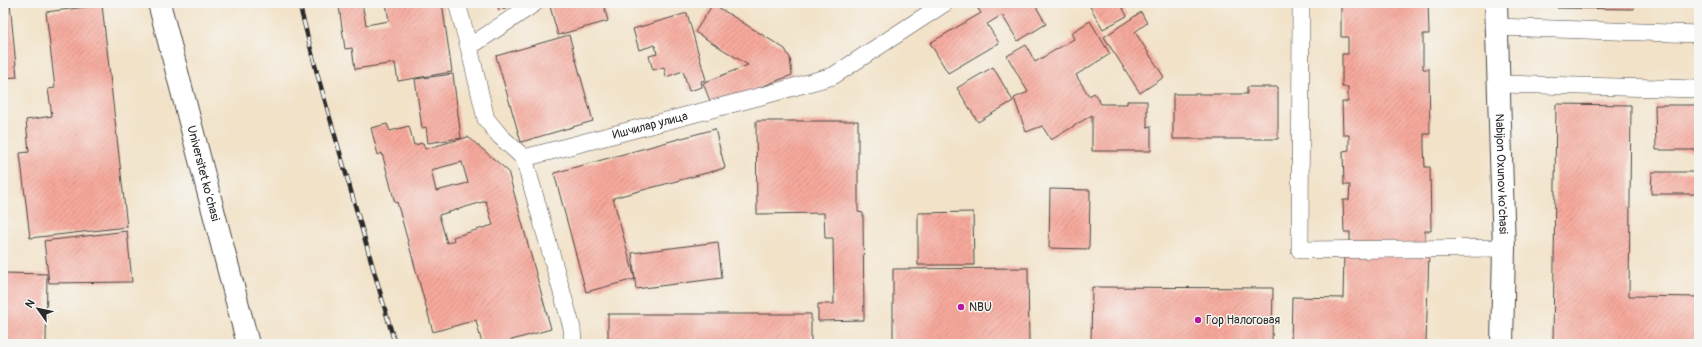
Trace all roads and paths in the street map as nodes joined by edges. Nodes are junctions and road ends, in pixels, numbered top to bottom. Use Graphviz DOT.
graph roads {
  1 [pos="159,3"];
  2 [pos="457,3"];
  3 [pos="535,3"];
  4 [pos="945,3"];
  5 [pos="1301,3"];
  6 [pos="1496,3"];
  7 [pos="1497,27"];
  8 [pos="1699,34"];
  9 [pos="469,48"];
  10 [pos="1499,84"];
  11 [pos="1699,89"];
  12 [pos="524,158"];
  13 [pos="1504,248"];
  14 [pos="248,344"];
  15 [pos="573,344"];
  16 [pos="1502,344"];
  1 -- 14 [label="street, Universitet kо‘chasi"];
  2 -- 9 [label="lane"];
  3 -- 9 [label="lane"];
  4 -- 12 [label="lane, Ишчилар улица"];
  5 -- 13 [label="lane"];
  6 -- 7 [label="street, Nabijon Oxunov ko'chasi"];
  7 -- 8 [label="lane"];
  7 -- 10 [label="street, Nabijon Oxunov ko'chasi"];
  9 -- 12 [label="lane"];
  10 -- 11 [label="lane"];
  10 -- 13 [label="street, Nabijon Oxunov ko'chasi"];
  12 -- 15 [label="lane"];
  13 -- 16 [label="street, Nabijon Oxunov ko'chasi"];
}
